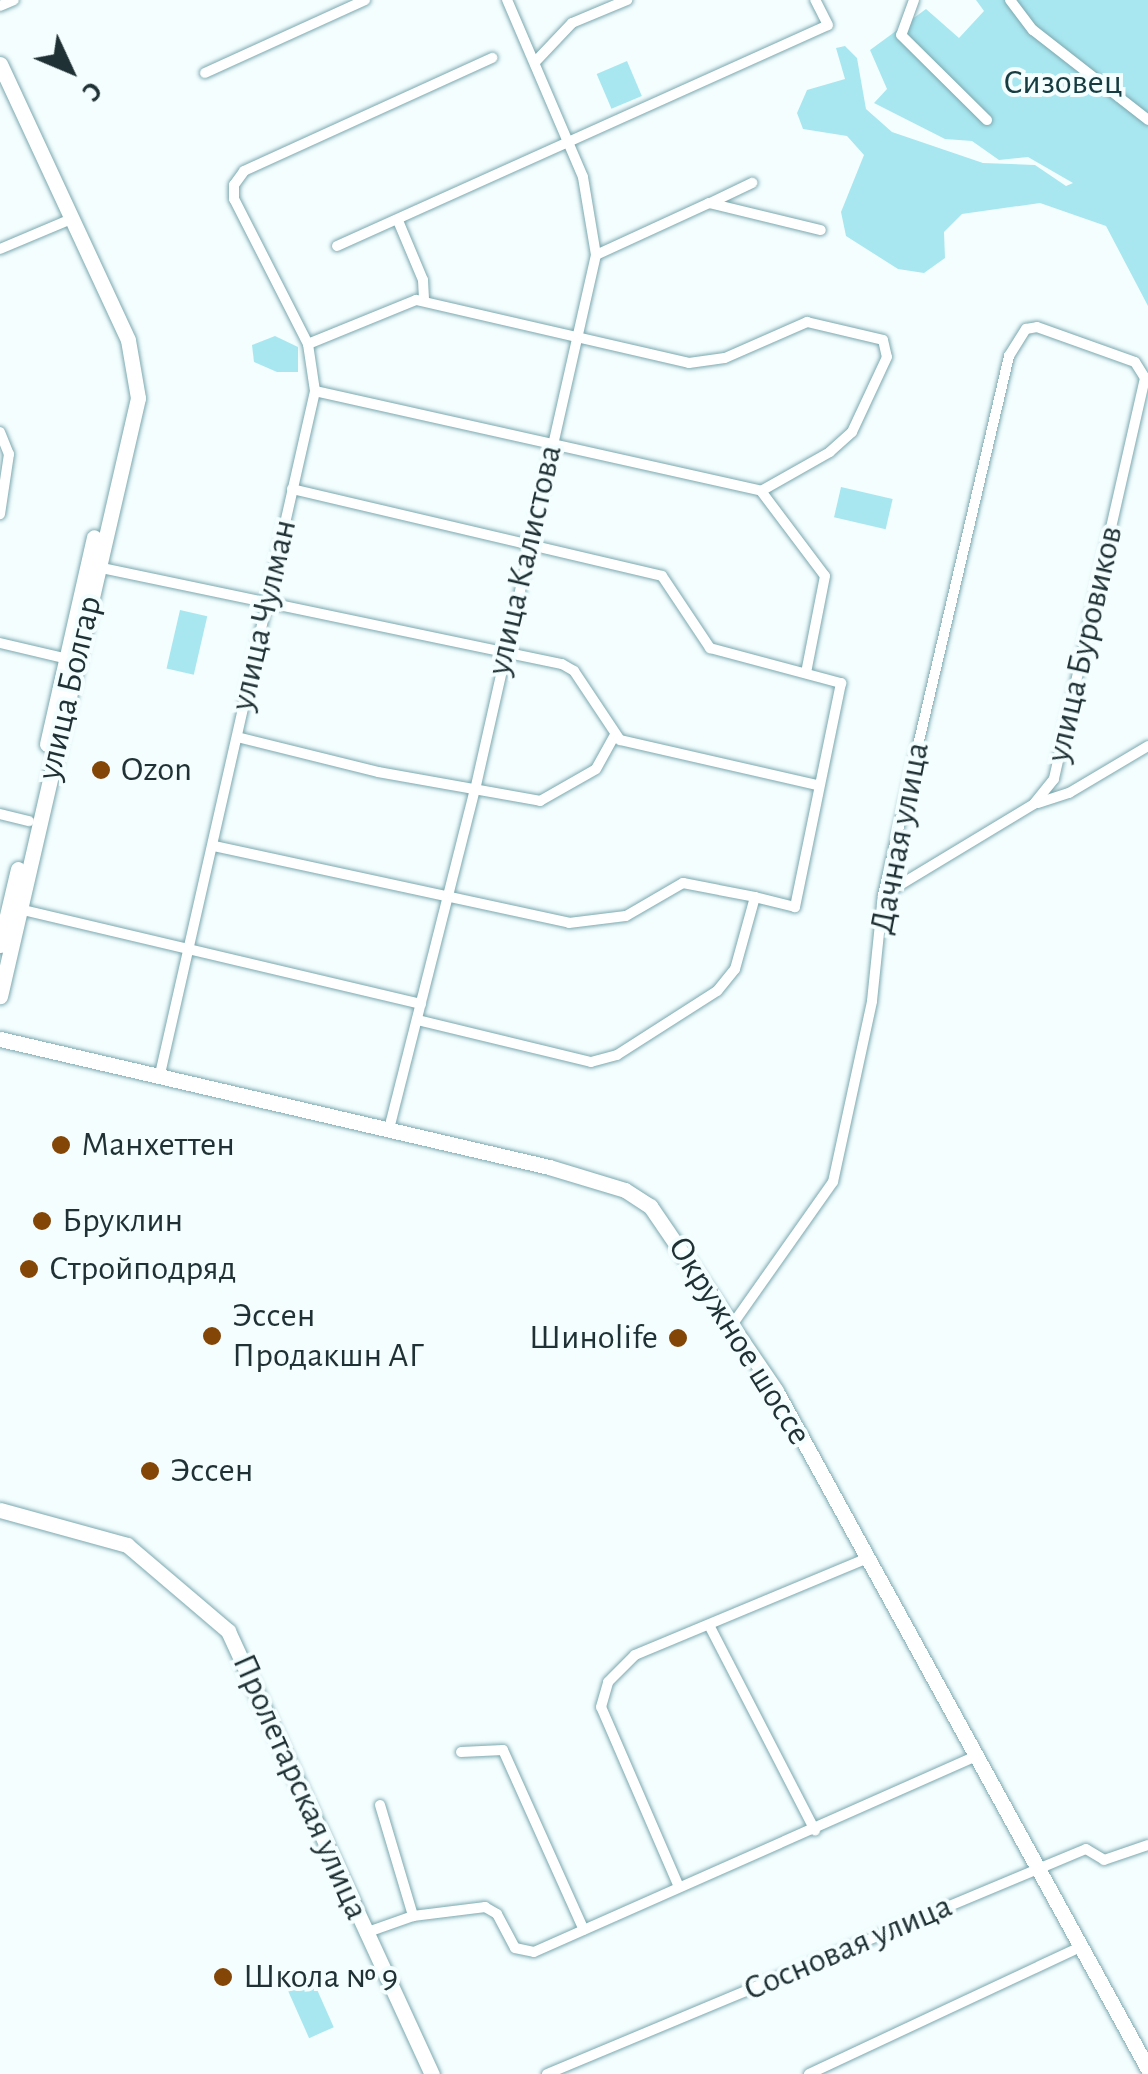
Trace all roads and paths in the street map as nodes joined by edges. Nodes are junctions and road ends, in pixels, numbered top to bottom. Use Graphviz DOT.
graph roads {
  1 [pos="14,0"];
  2 [pos="365,0"];
  3 [pos="507,0"];
  4 [pos="627,0"];
  5 [pos="816,0"];
  6 [pos="914,0"];
  7 [pos="1010,0"];
  8 [pos="0,6"];
  9 [pos="492,58"];
  10 [pos="536,60"];
  11 [pos="0,64"];
  12 [pos="205,73"];
  13 [pos="987,120"];
  14 [pos="1148,120"];
  15 [pos="569,143"];
  16 [pos="752,184"];
  17 [pos="709,203"];
  18 [pos="71,218"];
  19 [pos="399,223"];
  20 [pos="820,230"];
  21 [pos="337,246"];
  22 [pos="0,249"];
  23 [pos="596,255"];
  24 [pos="424,300"];
  25 [pos="1026,330"];
  26 [pos="574,340"];
  27 [pos="308,344"];
  28 [pos="136,379"];
  29 [pos="1146,380"];
  30 [pos="315,391"];
  31 [pos="0,432"];
  32 [pos="550,445"];
  33 [pos="292,489"];
  34 [pos="761,490"];
  35 [pos="0,514"];
  36 [pos="526,544"];
  37 [pos="97,567"];
  38 [pos="268,603"];
  39 [pos="0,643"];
  40 [pos="504,652"];
  41 [pos="64,658"];
  42 [pos="806,673"];
  43 [pos="614,736"];
  44 [pos="237,737"];
  45 [pos="1148,746"];
  46 [pos="817,785"];
  47 [pos="475,790"];
  48 [pos="1034,804"];
  49 [pos="0,814"];
  50 [pos="29,822"];
  51 [pos="214,846"];
  52 [pos="882,895"];
  53 [pos="448,896"];
  54 [pos="756,897"];
  55 [pos="20,909"];
  56 [pos="0,945"];
  57 [pos="190,948"];
  58 [pos="0,996"];
  59 [pos="421,1004"];
  60 [pos="418,1020"];
  61 [pos="0,1039"];
  62 [pos="160,1074"];
  63 [pos="389,1129"];
  64 [pos="732,1326"];
  65 [pos="0,1510"];
  66 [pos="868,1558"];
  67 [pos="710,1627"];
  68 [pos="461,1752"];
  69 [pos="976,1756"];
  70 [pos="380,1805"];
  71 [pos="814,1830"];
  72 [pos="1148,1844"];
  73 [pos="1038,1869"];
  74 [pos="680,1887"];
  75 [pos="413,1916"];
  76 [pos="583,1929"];
  77 [pos="365,1933"];
  78 [pos="1080,1946"];
  79 [pos="1148,2069"];
  80 [pos="432,2074"];
  81 [pos="547,2074"];
  82 [pos="809,2074"];
  1 -- 8 [label="street"];
  2 -- 12 [label="street"];
  3 -- 10 [label="street, улица Калистова"];
  4 -- 10 [label="street"];
  5 -- 15 [label="street"];
  6 -- 13 [label="street"];
  7 -- 14 [label="street"];
  9 -- 27 [label="street, улица Чулман"];
  10 -- 15 [label="street, улица Калистова"];
  11 -- 18 [label="street, улица Болгар"];
  15 -- 19 [label="street"];
  15 -- 23 [label="street, улица Калистова"];
  16 -- 17 [label="street"];
  17 -- 20 [label="street"];
  17 -- 23 [label="street"];
  18 -- 22 [label="street"];
  18 -- 28 [label="street, улица Болгар"];
  19 -- 21 [label="street"];
  19 -- 24 [label="street"];
  23 -- 26 [label="street, улица Калистова"];
  24 -- 26 [label="street"];
  24 -- 27 [label="street"];
  25 -- 29 [label="street, улица Буровиков"];
  25 -- 52 [label="street, Дачная улица"];
  26 -- 32 [label="street, улица Калистова"];
  26 -- 34 [label="street"];
  27 -- 30 [label="street, улица Чулман"];
  28 -- 37 [label="street, улица Болгар"];
  28 -- 41 [label="street, улица Болгар"];
  29 -- 48 [label="street, улица Буровиков"];
  30 -- 32 [label="street"];
  30 -- 33 [label="street, улица Чулман"];
  31 -- 35 [label="street"];
  32 -- 34 [label="street"];
  32 -- 36 [label="street, улица Калистова"];
  33 -- 36 [label="street"];
  33 -- 38 [label="street, улица Чулман"];
  34 -- 42 [label="street"];
  36 -- 40 [label="street, улица Калистова"];
  36 -- 42 [label="street"];
  37 -- 38 [label="street"];
  37 -- 55 [label="street, улица Болгар"];
  38 -- 40 [label="street"];
  38 -- 44 [label="street, улица Чулман"];
  39 -- 41 [label="street"];
  40 -- 43 [label="street"];
  40 -- 47 [label="street, улица Калистова"];
  41 -- 50 [label="street, улица Болгар"];
  42 -- 46 [label="street"];
  43 -- 46 [label="street"];
  43 -- 47 [label="street"];
  44 -- 47 [label="street"];
  44 -- 51 [label="street, улица Чулман"];
  45 -- 48 [label="street"];
  46 -- 54 [label="street"];
  47 -- 53 [label="street, улица Калистова"];
  48 -- 52 [label="street, улица Буровиков"];
  49 -- 50 [label="street"];
  50 -- 56 [label="street, улица Болгар"];
  51 -- 53 [label="street"];
  51 -- 57 [label="street, улица Чулман"];
  52 -- 64 [label="street, Дачная улица"];
  53 -- 54 [label="street"];
  53 -- 59 [label="street, улица Калистова"];
  54 -- 60 [label="street"];
  55 -- 57 [label="street"];
  55 -- 58 [label="street, улица Болгар"];
  57 -- 59 [label="street"];
  57 -- 62 [label="street, улица Чулман"];
  59 -- 60 [label="street, улица Калистова"];
  60 -- 63 [label="street, улица Калистова"];
  61 -- 62 [label="street, Окружное шоссе"];
  62 -- 63 [label="street, Окружное шоссе"];
  63 -- 64 [label="street, Окружное шоссе"];
  64 -- 66 [label="street, Окружное шоссе"];
  65 -- 77 [label="street, Пролетарская улица"];
  66 -- 67 [label="street"];
  66 -- 69 [label="street, Окружное шоссе"];
  67 -- 71 [label="street"];
  67 -- 74 [label="street"];
  68 -- 76 [label="street"];
  69 -- 71 [label="street"];
  69 -- 73 [label="street, Окружное шоссе"];
  70 -- 75 [label="street"];
  71 -- 74 [label="street"];
  72 -- 73 [label="street, Сосновая улица"];
  73 -- 78 [label="street, Окружное шоссе"];
  73 -- 81 [label="street, Сосновая улица"];
  74 -- 76 [label="street"];
  75 -- 76 [label="street"];
  75 -- 77 [label="street"];
  77 -- 80 [label="street, Пролетарская улица"];
  78 -- 79 [label="street, Окружное шоссе"];
  78 -- 82 [label="street"];
}
